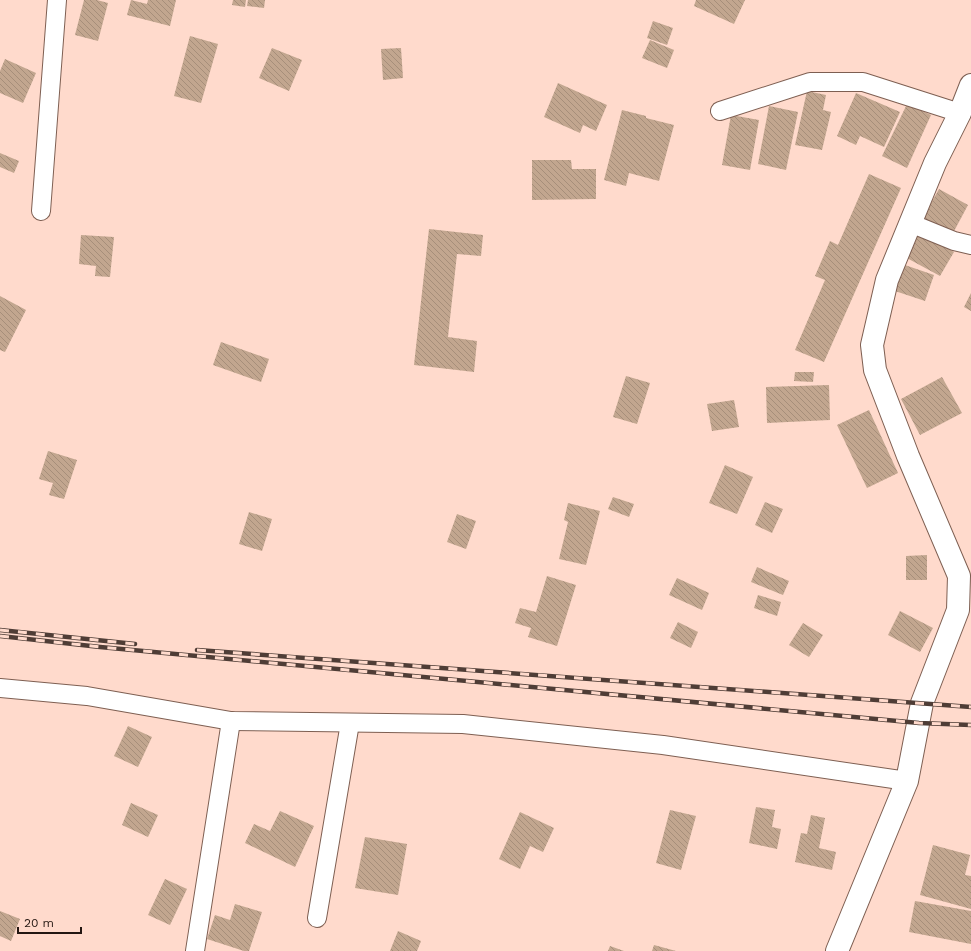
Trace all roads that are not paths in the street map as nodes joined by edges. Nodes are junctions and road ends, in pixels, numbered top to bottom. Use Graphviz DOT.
graph roads {
  1 [pos="57,0"];
  2 [pos="971,85"];
  3 [pos="720,111"];
  4 [pos="960,113"];
  5 [pos="41,211"];
  6 [pos="910,223"];
  7 [pos="971,245"];
  8 [pos="0,688"];
  9 [pos="231,720"];
  10 [pos="350,722"];
  11 [pos="907,781"];
  12 [pos="317,918"];
  13 [pos="194,951"];
  14 [pos="837,951"];
  1 -- 5 [label="street"];
  2 -- 4 [label="street"];
  3 -- 4 [label="street"];
  4 -- 6 [label="street"];
  6 -- 7 [label="street"];
  6 -- 11 [label="street"];
  8 -- 9 [label="street"];
  9 -- 10 [label="street"];
  9 -- 13 [label="street"];
  10 -- 11 [label="street"];
  10 -- 12 [label="street"];
  11 -- 14 [label="street"];
}
